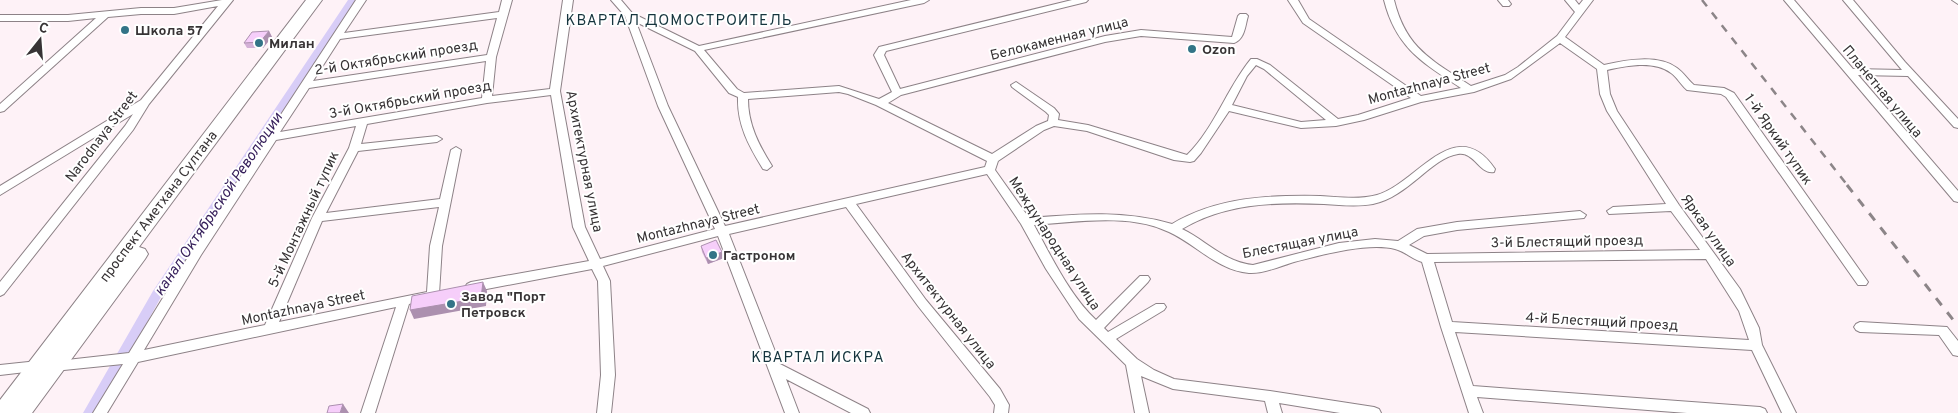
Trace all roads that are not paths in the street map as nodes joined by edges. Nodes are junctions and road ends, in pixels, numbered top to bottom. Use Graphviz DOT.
graph roads {
  1 [pos="162,0"];
  2 [pos="314,0"];
  3 [pos="325,0"];
  4 [pos="361,0"];
  5 [pos="507,0"];
  6 [pos="568,0"];
  7 [pos="616,0"];
  8 [pos="924,0"];
  9 [pos="1083,0"];
  10 [pos="1292,0"];
  11 [pos="1389,0"];
  12 [pos="1570,0"];
  13 [pos="1588,0"];
  14 [pos="1789,0"];
  15 [pos="1848,0"];
  16 [pos="227,1"];
  17 [pos="163,11"];
  18 [pos="1580,12"];
  19 [pos="106,14"];
  20 [pos="503,14"];
  21 [pos="629,16"];
  22 [pos="1243,16"];
  23 [pos="0,18"];
  24 [pos="337,37"];
  25 [pos="1560,38"];
  26 [pos="698,50"];
  27 [pos="491,57"];
  28 [pos="1602,68"];
  29 [pos="1849,72"];
  30 [pos="1910,73"];
  31 [pos="306,85"];
  32 [pos="1016,85"];
  33 [pos="1470,90"];
  34 [pos="555,91"];
  35 [pos="897,94"];
  36 [pos="743,96"];
  37 [pos="1419,99"];
  38 [pos="487,100"];
  39 [pos="145,102"];
  40 [pos="880,103"];
  41 [pos="1226,107"];
  42 [pos="0,109"];
  43 [pos="363,121"];
  44 [pos="1052,123"];
  45 [pos="1336,123"];
  46 [pos="1958,125"];
  47 [pos="270,137"];
  48 [pos="437,139"];
  49 [pos="354,148"];
  50 [pos="456,150"];
  51 [pos="991,165"];
  52 [pos="767,166"];
  53 [pos="1490,169"];
  54 [pos="0,192"];
  55 [pos="1958,198"];
  56 [pos="445,202"];
  57 [pos="850,204"];
  58 [pos="1674,207"];
  59 [pos="1613,211"];
  60 [pos="1580,215"];
  61 [pos="318,218"];
  62 [pos="1026,222"];
  63 [pos="1173,229"];
  64 [pos="722,231"];
  65 [pos="1400,245"];
  66 [pos="1708,254"];
  67 [pos="1428,258"];
  68 [pos="596,264"];
  69 [pos="1144,278"];
  70 [pos="1862,282"];
  71 [pos="462,289"];
  72 [pos="0,291"];
  73 [pos="404,300"];
  74 [pos="1160,307"];
  75 [pos="1447,326"];
  76 [pos="1860,327"];
  77 [pos="1095,329"];
  78 [pos="269,330"];
  79 [pos="1106,338"];
  80 [pos="1756,345"];
  81 [pos="1958,350"];
  82 [pos="127,358"];
  83 [pos="1132,364"];
  84 [pos="47,366"];
  85 [pos="776,368"];
  86 [pos="0,370"];
  87 [pos="1470,391"];
  88 [pos="1270,396"];
  89 [pos="3,413"];
  90 [pos="19,413"];
  91 [pos="100,413"];
  92 [pos="368,413"];
  93 [pos="604,413"];
  94 [pos="792,413"];
  95 [pos="863,413"];
  96 [pos="1001,413"];
  97 [pos="1142,413"];
  98 [pos="1276,413"];
  99 [pos="1374,413"];
  100 [pos="1476,413"];
  101 [pos="1760,413"];
  102 [pos="1789,413"];
  1 -- 17 [label="street"];
  2 -- 84 [label="main road, проспект Аметхана Султана"];
  3 -- 84 [label="main road"];
  4 -- 24 [label="street"];
  5 -- 20 [label="street"];
  6 -- 34 [label="street, Архитектурная улица"];
  7 -- 21 [label="street"];
  8 -- 26 [label="street"];
  9 -- 35 [label="street"];
  10 -- 37 [label="street"];
  11 -- 33 [label="street"];
  12 -- 18 [label="street"];
  13 -- 18 [label="street, Montazhnaya Street"];
  14 -- 29 [label="street, Планетная улица"];
  15 -- 30 [label="street"];
  16 -- 17 [label="street"];
  16 -- 39 [label="street, Narodnaya Street"];
  17 -- 19 [label="street"];
  18 -- 25 [label="street, Montazhnaya Street"];
  19 -- 23 [label="street"];
  19 -- 42 [label="street"];
  20 -- 24 [label="street"];
  20 -- 27 [label="street"];
  21 -- 26 [label="street"];
  21 -- 64 [label="street"];
  22 -- 35 [label="street, Белокаменная улица"];
  24 -- 31 [label="street"];
  25 -- 28 [label="street"];
  25 -- 33 [label="street, Montazhnaya Street"];
  26 -- 36 [label="street"];
  27 -- 31 [label="street, 2-й Октябрьский проезд"];
  27 -- 38 [label="street"];
  28 -- 58 [label="street, Яркая улица"];
  28 -- 70 [label="street, 1-й Яркий тупик"];
  29 -- 30 [label="street"];
  29 -- 55 [label="street, Планетная улица"];
  30 -- 46 [label="street"];
  31 -- 47 [label="street"];
  32 -- 44 [label="street"];
  33 -- 37 [label="street, Montazhnaya Street"];
  34 -- 38 [label="street, 3-й Октябрьский проезд"];
  34 -- 68 [label="street, Архитектурная улица"];
  35 -- 40 [label="street, Белокаменная улица"];
  36 -- 40 [label="street, Международная улица"];
  36 -- 52 [label="street"];
  37 -- 45 [label="street, Montazhnaya Street"];
  38 -- 43 [label="street, 3-й Октябрьский проезд"];
  39 -- 54 [label="street"];
  39 -- 72 [label="street, Narodnaya Street"];
  40 -- 51 [label="street, Международная улица"];
  41 -- 44 [label="street"];
  41 -- 45 [label="street, Montazhnaya Street"];
  41 -- 45 [label="street"];
  43 -- 47 [label="street, 3-й Октябрьский проезд"];
  43 -- 49 [label="street, 5-й Монтажный тупик"];
  44 -- 51 [label="street, Montazhnaya Street"];
  47 -- 82 [label="street"];
  48 -- 49 [label="street"];
  49 -- 61 [label="street, 5-й Монтажный тупик"];
  50 -- 56 [label="street"];
  51 -- 57 [label="street, Montazhnaya Street"];
  51 -- 62 [label="street, Международная улица"];
  53 -- 63 [label="street"];
  56 -- 61 [label="street"];
  56 -- 73 [label="street, Montazhnaya Street"];
  57 -- 64 [label="street, Montazhnaya Street"];
  57 -- 96 [label="street, Архитектурная улица"];
  58 -- 59 [label="street"];
  58 -- 66 [label="street, Яркая улица"];
  60 -- 65 [label="street"];
  61 -- 78 [label="street, 5-й Монтажный тупик"];
  62 -- 63 [label="street, Блестящая улица"];
  62 -- 77 [label="street, Международная улица"];
  63 -- 65 [label="street, Блестящая улица"];
  64 -- 68 [label="street, Montazhnaya Street"];
  64 -- 85 [label="street"];
  65 -- 67 [label="street"];
  66 -- 67 [label="street, 3-й Блестящий проезд"];
  66 -- 80 [label="street, Яркая улица"];
  67 -- 75 [label="street"];
  68 -- 71 [label="street, Montazhnaya Street"];
  68 -- 93 [label="street, Архитектурная улица"];
  69 -- 77 [label="street"];
  73 -- 78 [label="street, Montazhnaya Street"];
  73 -- 92 [label="street"];
  74 -- 79 [label="street"];
  75 -- 80 [label="street, 4-й Блестящий проезд"];
  75 -- 87 [label="street"];
  76 -- 81 [label="street"];
  77 -- 79 [label="street, Международная улица"];
  78 -- 82 [label="street, Montazhnaya Street"];
  79 -- 83 [label="street, Международная улица"];
  80 -- 102 [label="street, Яркая улица"];
  82 -- 84 [label="street, Montazhnaya Street"];
  82 -- 91 [label="street"];
  83 -- 88 [label="street, Международная улица"];
  83 -- 97 [label="street"];
  84 -- 86 [label="street, Montazhnaya Street"];
  84 -- 89 [label="main road, проспект Аметхана Султана"];
  84 -- 90 [label="main road"];
  85 -- 94 [label="street"];
  85 -- 95 [label="street"];
  87 -- 100 [label="street"];
  87 -- 101 [label="street"];
  88 -- 98 [label="street"];
  88 -- 99 [label="street, Международная улица"];
}
